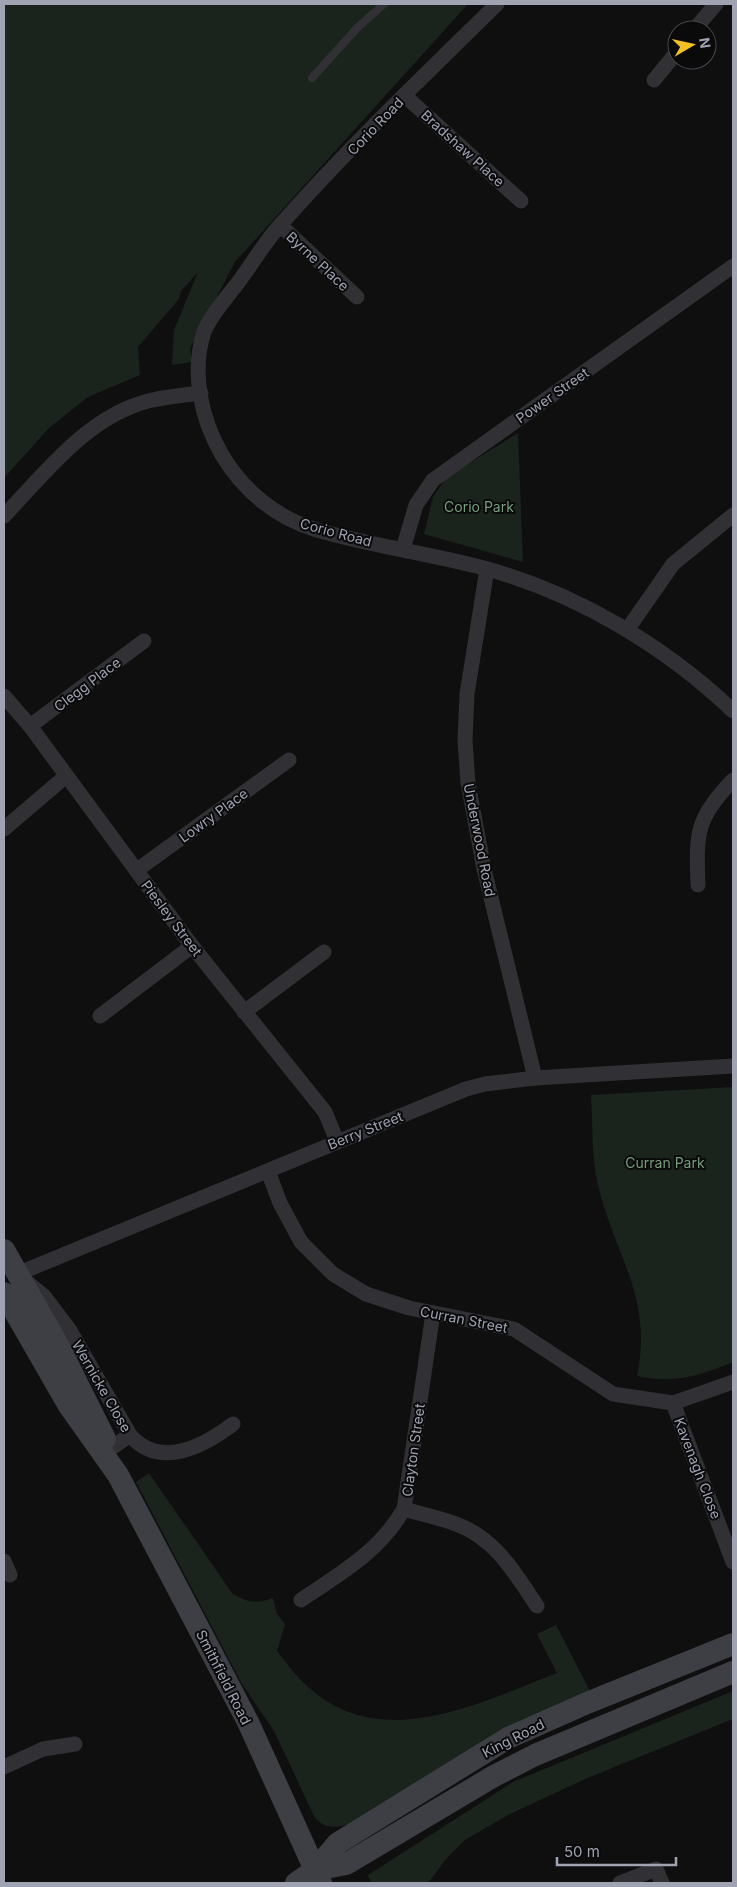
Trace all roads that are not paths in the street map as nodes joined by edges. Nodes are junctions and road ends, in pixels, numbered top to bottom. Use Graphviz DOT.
graph roads {
  1 [pos="384,4"];
  2 [pos="497,4"];
  3 [pos="716,4"];
  4 [pos="702,20"];
  5 [pos="667,64"];
  6 [pos="312,78"];
  7 [pos="654,80"];
  8 [pos="404,95"];
  9 [pos="521,201"];
  10 [pos="280,225"];
  11 [pos="733,266"];
  12 [pos="357,297"];
  13 [pos="200,393"];
  14 [pos="733,515"];
  15 [pos="4,516"];
  16 [pos="403,549"];
  17 [pos="487,569"];
  18 [pos="627,630"];
  19 [pos="144,641"];
  20 [pos="4,696"];
  21 [pos="733,711"];
  22 [pos="30,726"];
  23 [pos="289,760"];
  24 [pos="66,776"];
  25 [pos="733,780"];
  26 [pos="4,829"];
  27 [pos="137,870"];
  28 [pos="698,884"];
  29 [pos="192,946"];
  30 [pos="324,952"];
  31 [pos="244,1012"];
  32 [pos="100,1016"];
  33 [pos="733,1066"];
  34 [pos="534,1078"];
  35 [pos="337,1141"];
  36 [pos="268,1171"];
  37 [pos="4,1250"];
  38 [pos="10,1270"];
  39 [pos="4,1293"];
  40 [pos="433,1313"];
  41 [pos="733,1382"];
  42 [pos="673,1403"];
  43 [pos="76,1417"];
  44 [pos="232,1424"];
  45 [pos="130,1435"];
  46 [pos="110,1449"];
  47 [pos="118,1475"];
  48 [pos="404,1509"];
  49 [pos="733,1562"];
  50 [pos="301,1600"];
  51 [pos="537,1606"];
  52 [pos="733,1644"];
  53 [pos="733,1672"];
  54 [pos="75,1744"];
  55 [pos="4,1767"];
  56 [pos="318,1876"];
  57 [pos="296,1883"];
  58 [pos="620,1883"];
  59 [pos="662,1883"];
  1 -- 6 [label="lane"];
  2 -- 8 [label="street, Corio Road"];
  3 -- 4 [label="street"];
  5 -- 7 [label="street"];
  8 -- 9 [label="street, Bradshaw Place"];
  8 -- 10 [label="street, Corio Road"];
  10 -- 12 [label="street, Byrne Place"];
  10 -- 13 [label="street, Corio Road"];
  11 -- 16 [label="street, Power Street"];
  13 -- 15 [label="street"];
  13 -- 16 [label="street, Corio Road"];
  14 -- 18 [label="street"];
  16 -- 17 [label="street, Corio Road"];
  17 -- 18 [label="street, Corio Road"];
  17 -- 34 [label="street, Underwood Road"];
  18 -- 21 [label="street, Corio Road"];
  19 -- 22 [label="street, Clegg Place"];
  20 -- 22 [label="street, Piesley Street"];
  22 -- 24 [label="street, Piesley Street"];
  23 -- 27 [label="street, Lowry Place"];
  24 -- 26 [label="street"];
  24 -- 27 [label="street, Piesley Street"];
  25 -- 28 [label="street"];
  27 -- 29 [label="street, Piesley Street"];
  29 -- 31 [label="street, Piesley Street"];
  29 -- 32 [label="street"];
  30 -- 31 [label="street"];
  31 -- 35 [label="street, Piesley Street"];
  33 -- 34 [label="street, Berry Street"];
  34 -- 35 [label="street, Berry Street"];
  35 -- 36 [label="street, Berry Street"];
  36 -- 38 [label="street, Berry Street"];
  36 -- 40 [label="street, Curran Street"];
  37 -- 38 [label="main road, Smithfield Road"];
  38 -- 43 [label="main road"];
  38 -- 45 [label="street, Wernicke Close"];
  38 -- 46 [label="main road, Smithfield Road"];
  39 -- 43 [label="main road, Smithfield Road"];
  40 -- 42 [label="street, Curran Street"];
  40 -- 48 [label="street, Clayton Street"];
  41 -- 42 [label="street, Curran Street"];
  42 -- 49 [label="street, Kavenagh Close"];
  43 -- 47 [label="main road, Smithfield Road"];
  44 -- 45 [label="street, Wernicke Close"];
  45 -- 46 [label="street"];
  46 -- 47 [label="main road, Smithfield Road"];
  47 -- 56 [label="main road, Smithfield Road"];
  48 -- 50 [label="street, Clayton Street"];
  48 -- 51 [label="street"];
  52 -- 56 [label="main road, King Road"];
  53 -- 56 [label="main road, King Road"];
  54 -- 55 [label="street"];
  56 -- 57 [label="main road, King Road"];
  58 -- 59 [label="street"];
}
